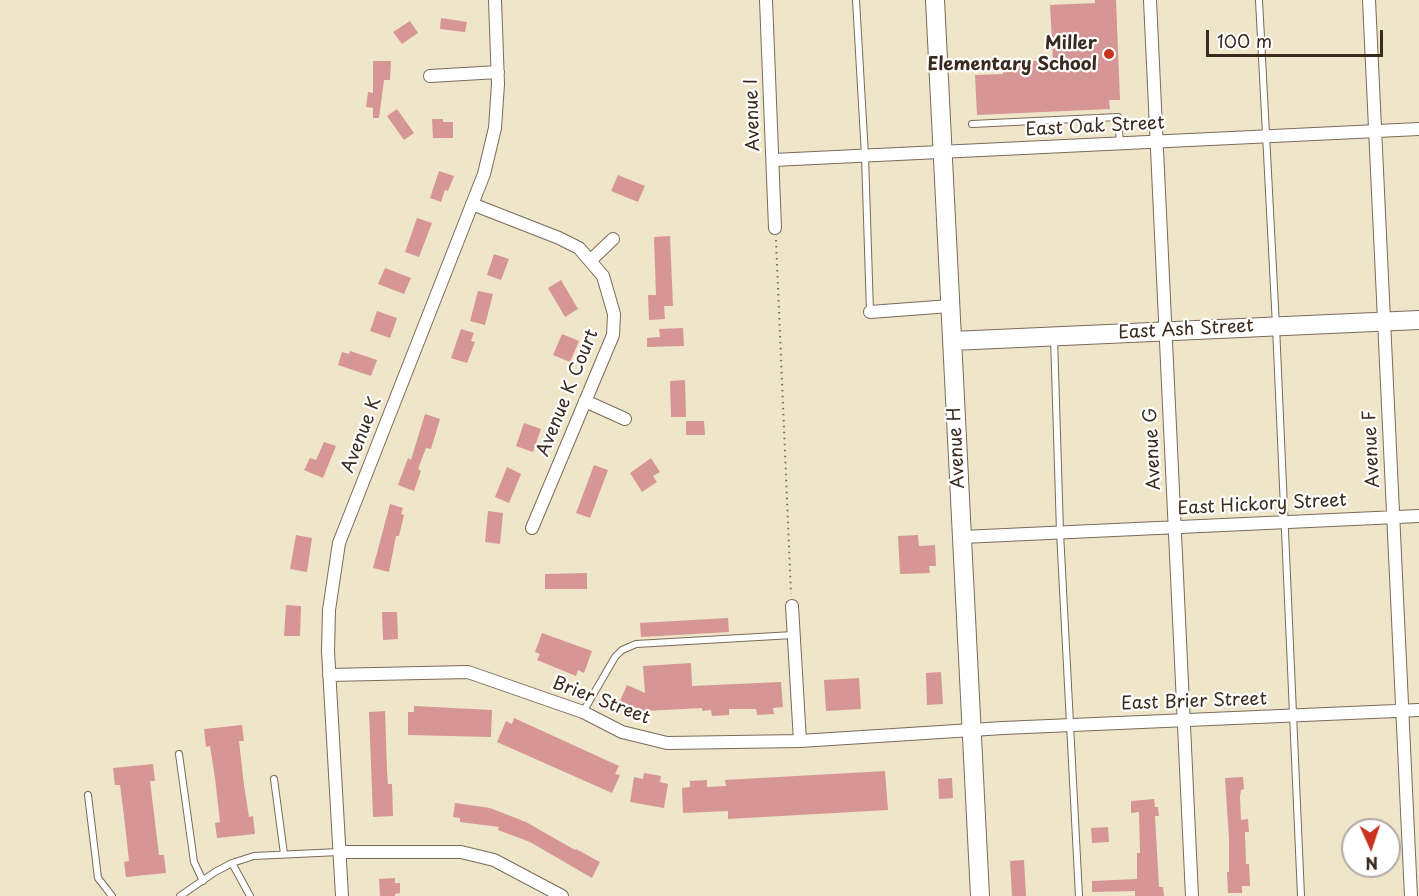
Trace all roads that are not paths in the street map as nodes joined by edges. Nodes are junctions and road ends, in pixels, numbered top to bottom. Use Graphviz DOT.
graph roads {
  1 [pos="495,0"];
  2 [pos="766,0"];
  3 [pos="856,0"];
  4 [pos="935,0"];
  5 [pos="1150,0"];
  6 [pos="1259,0"];
  7 [pos="1369,0"];
  8 [pos="498,72"];
  9 [pos="430,76"];
  10 [pos="972,124"];
  11 [pos="1419,129"];
  12 [pos="1375,131"];
  13 [pos="1266,136"];
  14 [pos="1157,141"];
  15 [pos="1120,143"];
  16 [pos="943,152"];
  17 [pos="865,156"];
  18 [pos="773,160"];
  19 [pos="472,204"];
  20 [pos="776,228"];
  21 [pos="613,239"];
  22 [pos="591,260"];
  23 [pos="950,306"];
  24 [pos="870,312"];
  25 [pos="1419,320"];
  26 [pos="1384,321"];
  27 [pos="1276,326"];
  28 [pos="1166,331"];
  29 [pos="1054,336"];
  30 [pos="952,341"];
  31 [pos="585,401"];
  32 [pos="625,419"];
  33 [pos="1419,516"];
  34 [pos="1393,517"];
  35 [pos="1285,522"];
  36 [pos="1175,527"];
  37 [pos="532,528"];
  38 [pos="1060,532"];
  39 [pos="962,537"];
  40 [pos="792,606"];
  41 [pos="793,635"];
  42 [pos="329,675"];
  43 [pos="1419,710"];
  44 [pos="1402,711"];
  45 [pos="583,712"];
  46 [pos="1293,716"];
  47 [pos="1184,720"];
  48 [pos="1070,725"];
  49 [pos="972,730"];
  50 [pos="800,741"];
  51 [pos="179,754"];
  52 [pos="274,779"];
  53 [pos="88,795"];
  54 [pos="339,852"];
  55 [pos="284,854"];
  56 [pos="232,863"];
  57 [pos="202,880"];
  58 [pos="556,894"];
  59 [pos="112,896"];
  60 [pos="180,896"];
  61 [pos="250,896"];
  62 [pos="342,896"];
  63 [pos="980,896"];
  64 [pos="1079,896"];
  65 [pos="1192,896"];
  66 [pos="1302,896"];
  67 [pos="1411,896"];
  1 -- 8 [label="street, Avenue K"];
  2 -- 18 [label="street, Avenue I"];
  3 -- 17 [label="lane"];
  4 -- 16 [label="street, Avenue H"];
  5 -- 14 [label="street, Avenue G"];
  6 -- 13 [label="lane"];
  7 -- 12 [label="street, Avenue F"];
  8 -- 9 [label="street"];
  8 -- 19 [label="street, Avenue K"];
  10 -- 15 [label="lane"];
  11 -- 12 [label="street, East Oak Street"];
  12 -- 13 [label="street, East Oak Street"];
  12 -- 26 [label="street, Avenue F"];
  13 -- 14 [label="street, East Oak Street"];
  13 -- 27 [label="lane"];
  14 -- 15 [label="street, East Oak Street"];
  14 -- 28 [label="street, Avenue G"];
  15 -- 16 [label="street, East Oak Street"];
  16 -- 17 [label="street, East Oak Street"];
  16 -- 23 [label="street, Avenue H"];
  17 -- 18 [label="street, East Oak Street"];
  17 -- 24 [label="lane"];
  18 -- 20 [label="street, Avenue I"];
  19 -- 22 [label="street, Avenue K Court"];
  19 -- 42 [label="street, Avenue K"];
  21 -- 22 [label="street"];
  22 -- 31 [label="street, Avenue K Court"];
  23 -- 24 [label="street"];
  23 -- 30 [label="street, Avenue H"];
  25 -- 26 [label="street, East Ash Street"];
  26 -- 27 [label="street, East Ash Street"];
  26 -- 34 [label="street, Avenue F"];
  27 -- 28 [label="street, East Ash Street"];
  27 -- 35 [label="lane"];
  28 -- 29 [label="street, East Ash Street"];
  28 -- 36 [label="street, Avenue G"];
  29 -- 30 [label="street, East Ash Street"];
  29 -- 38 [label="lane"];
  30 -- 39 [label="street, Avenue H"];
  31 -- 32 [label="street"];
  31 -- 37 [label="street, Avenue K Court"];
  33 -- 34 [label="street, East Hickory Street"];
  34 -- 35 [label="street, East Hickory Street"];
  34 -- 44 [label="street, Avenue F"];
  35 -- 36 [label="street, East Hickory Street"];
  35 -- 46 [label="lane"];
  36 -- 38 [label="street, East Hickory Street"];
  36 -- 47 [label="street, Avenue G"];
  38 -- 39 [label="street, East Hickory Street"];
  38 -- 48 [label="lane"];
  39 -- 49 [label="street, Avenue H"];
  40 -- 41 [label="street"];
  41 -- 45 [label="lane"];
  41 -- 50 [label="street"];
  42 -- 45 [label="street, Brier Street"];
  42 -- 54 [label="street, Avenue K"];
  43 -- 44 [label="street, East Brier Street"];
  44 -- 46 [label="street, East Brier Street"];
  44 -- 67 [label="street, Avenue F"];
  45 -- 50 [label="street, Brier Street"];
  46 -- 47 [label="street, East Brier Street"];
  46 -- 66 [label="lane"];
  47 -- 48 [label="street, East Brier Street"];
  47 -- 65 [label="street, Avenue G"];
  48 -- 49 [label="street, East Brier Street"];
  48 -- 64 [label="lane"];
  49 -- 50 [label="street, Brier Street"];
  49 -- 63 [label="street, Avenue H"];
  51 -- 57 [label="lane"];
  52 -- 55 [label="lane"];
  53 -- 59 [label="lane"];
  54 -- 55 [label="lane"];
  54 -- 58 [label="street"];
  54 -- 62 [label="street, Avenue K"];
  55 -- 56 [label="lane"];
  56 -- 57 [label="lane"];
  56 -- 61 [label="lane"];
  57 -- 60 [label="lane"];
}
